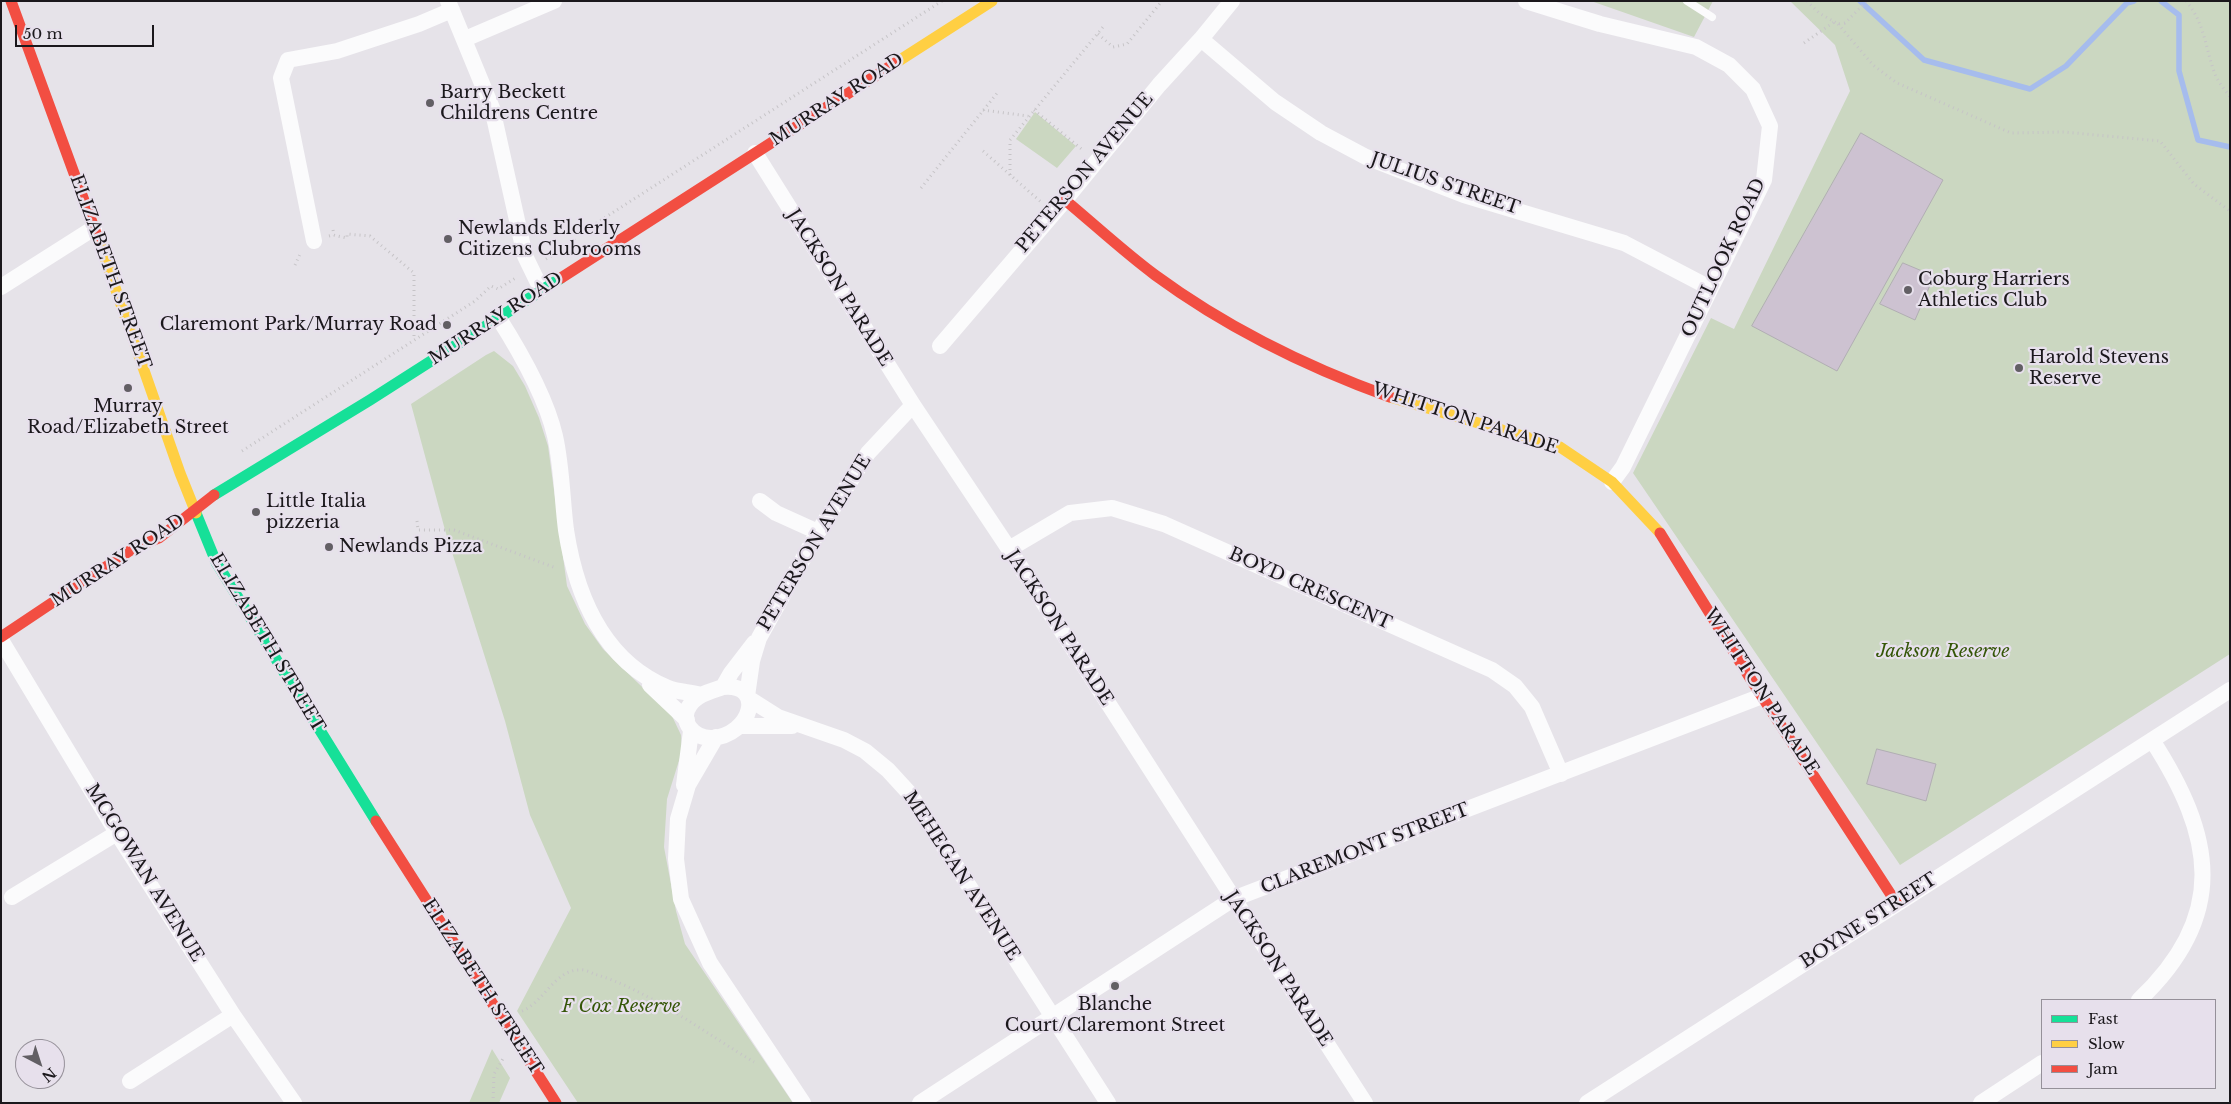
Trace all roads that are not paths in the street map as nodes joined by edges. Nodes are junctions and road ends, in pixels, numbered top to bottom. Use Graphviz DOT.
graph roads {
  1 [pos="11,1"];
  2 [pos="554,1"];
  3 [pos="992,1"];
  4 [pos="1232,1"];
  5 [pos="1526,1"];
  6 [pos="1687,1"];
  7 [pos="450,6"];
  8 [pos="1712,17"];
  9 [pos="465,39"];
  10 [pos="1202,39"];
  11 [pos="755,153"];
  12 [pos="1065,200"];
  13 [pos="94,228"];
  14 [pos="309,244"];
  15 [pos="1,287"];
  16 [pos="1710,288"];
  17 [pos="541,289"];
  18 [pos="498,317"];
  19 [pos="940,346"];
  20 [pos="913,405"];
  21 [pos="1612,482"];
  22 [pos="760,501"];
  23 [pos="195,512"];
  24 [pos="818,532"];
  25 [pos="1009,549"];
  26 [pos="1,638"];
  27 [pos="759,638"];
  28 [pos="639,672"];
  29 [pos="723,687"];
  30 [pos="2230,690"];
  31 [pos="701,695"];
  32 [pos="1762,696"];
  33 [pos="747,697"];
  34 [pos="689,726"];
  35 [pos="740,726"];
  36 [pos="802,726"];
  37 [pos="716,738"];
  38 [pos="2152,740"];
  39 [pos="1561,774"];
  40 [pos="683,797"];
  41 [pos="117,833"];
  42 [pos="12,897"];
  43 [pos="1233,899"];
  44 [pos="1897,904"];
  45 [pos="2140,999"];
  46 [pos="233,1014"];
  47 [pos="1052,1017"];
  48 [pos="2041,1064"];
  49 [pos="130,1081"];
  50 [pos="1610,1097"];
  51 [pos="294,1103"];
  52 [pos="556,1103"];
  53 [pos="803,1103"];
  54 [pos="920,1103"];
  55 [pos="1108,1103"];
  56 [pos="1365,1103"];
  57 [pos="1587,1103"];
  58 [pos="1981,1103"];
  1 -- 13 [label="street, ELIZABETH STREET"];
  2 -- 9 [label="street"];
  3 -- 11 [label="street, MURRAY ROAD"];
  4 -- 10 [label="street, PETERSON AVENUE"];
  5 -- 16 [label="street, OUTLOOK ROAD"];
  6 -- 8 [label="lane"];
  7 -- 9 [label="street"];
  7 -- 14 [label="street"];
  9 -- 17 [label="street"];
  10 -- 12 [label="street, PETERSON AVENUE"];
  10 -- 16 [label="street, JULIUS STREET"];
  11 -- 17 [label="street, MURRAY ROAD"];
  11 -- 20 [label="street, JACKSON PARADE"];
  12 -- 19 [label="street, PETERSON AVENUE"];
  12 -- 21 [label="street, WHITTON PARADE"];
  13 -- 15 [label="street"];
  13 -- 23 [label="street, ELIZABETH STREET"];
  16 -- 21 [label="street, OUTLOOK ROAD"];
  17 -- 18 [label="street, MURRAY ROAD"];
  18 -- 23 [label="street, MURRAY ROAD"];
  18 -- 28 [label="street"];
  20 -- 24 [label="street, PETERSON AVENUE"];
  20 -- 25 [label="street, JACKSON PARADE"];
  21 -- 32 [label="street, WHITTON PARADE"];
  22 -- 24 [label="street"];
  23 -- 26 [label="street, MURRAY ROAD"];
  23 -- 52 [label="street, ELIZABETH STREET"];
  24 -- 27 [label="street, PETERSON AVENUE"];
  25 -- 39 [label="street, BOYD CRESCENT"];
  25 -- 43 [label="street, JACKSON PARADE"];
  26 -- 41 [label="street, MCGOWAN AVENUE"];
  27 -- 29 [label="street, PETERSON AVENUE"];
  27 -- 33 [label="street, PETERSON AVENUE"];
  28 -- 31 [label="street"];
  28 -- 34 [label="street"];
  29 -- 31 [label="street"];
  29 -- 33 [label="street"];
  30 -- 38 [label="street, BOYNE STREET"];
  31 -- 34 [label="street"];
  32 -- 39 [label="street, CLAREMONT STREET"];
  32 -- 44 [label="street, WHITTON PARADE"];
  33 -- 35 [label="street"];
  33 -- 36 [label="street, MEHEGAN AVENUE"];
  34 -- 37 [label="street"];
  34 -- 40 [label="street"];
  35 -- 36 [label="street, MEHEGAN AVENUE"];
  35 -- 37 [label="street"];
  36 -- 47 [label="street, MEHEGAN AVENUE"];
  37 -- 40 [label="street"];
  38 -- 44 [label="street, BOYNE STREET"];
  38 -- 45 [label="street"];
  39 -- 43 [label="street, CLAREMONT STREET"];
  40 -- 53 [label="street"];
  41 -- 42 [label="street"];
  41 -- 46 [label="street, MCGOWAN AVENUE"];
  43 -- 47 [label="street, CLAREMONT STREET"];
  43 -- 56 [label="street, JACKSON PARADE"];
  44 -- 50 [label="street, BOYNE STREET"];
  46 -- 49 [label="street"];
  46 -- 51 [label="street, MCGOWAN AVENUE"];
  47 -- 54 [label="street, CLAREMONT STREET"];
  47 -- 55 [label="street, MEHEGAN AVENUE"];
  48 -- 58 [label="street"];
  50 -- 57 [label="street, BOYNE STREET"];
}
